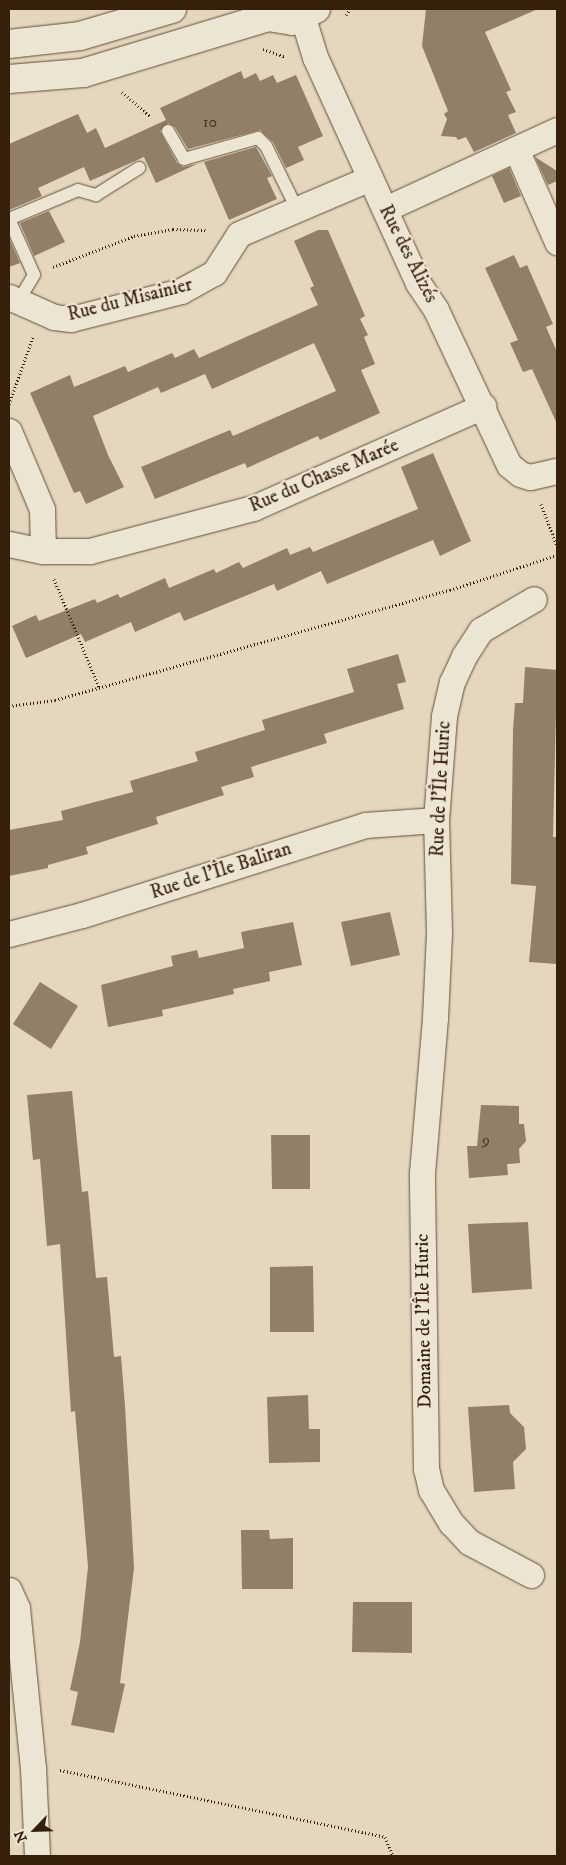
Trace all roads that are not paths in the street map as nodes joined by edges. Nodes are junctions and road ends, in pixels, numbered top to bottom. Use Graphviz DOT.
graph roads {
  1 [pos="172,9"];
  2 [pos="262,13"];
  3 [pos="310,13"];
  4 [pos="9,44"];
  5 [pos="9,79"];
  6 [pos="557,130"];
  7 [pos="168,131"];
  8 [pos="516,149"];
  9 [pos="139,168"];
  10 [pos="370,178"];
  11 [pos="297,209"];
  12 [pos="385,209"];
  13 [pos="9,219"];
  14 [pos="557,242"];
  15 [pos="14,299"];
  16 [pos="483,406"];
  17 [pos="9,431"];
  18 [pos="557,471"];
  19 [pos="9,544"];
  20 [pos="43,551"];
  21 [pos="534,599"];
  22 [pos="436,820"];
  23 [pos="9,934"];
  24 [pos="435,1018"];
  25 [pos="531,1575"];
  26 [pos="9,1590"];
  27 [pos="37,1856"];
  1 -- 4 [label="street"];
  2 -- 3 [label="street"];
  2 -- 5 [label="street"];
  3 -- 10 [label="street, Rue des Alizés"];
  6 -- 8 [label="street"];
  7 -- 11 [label="lane"];
  8 -- 12 [label="street"];
  8 -- 14 [label="street"];
  9 -- 13 [label="lane"];
  10 -- 11 [label="street"];
  10 -- 12 [label="street, Rue des Alizés"];
  11 -- 15 [label="street, Rue du Misainier"];
  12 -- 16 [label="street, Rue des Alizés"];
  13 -- 15 [label="lane"];
  16 -- 18 [label="street, Rue des Alizés"];
  16 -- 20 [label="street, Rue du Chasse Marée"];
  17 -- 20 [label="street"];
  19 -- 20 [label="street, Rue du Chasse Marée"];
  21 -- 22 [label="street, Rue de l'Île Huric"];
  22 -- 23 [label="street, Rue de l'Île Baliran"];
  22 -- 24 [label="street, Rue de l'Île Huric"];
  24 -- 25 [label="street, Domaine de l'Île Huric"];
  26 -- 27 [label="street"];
}
